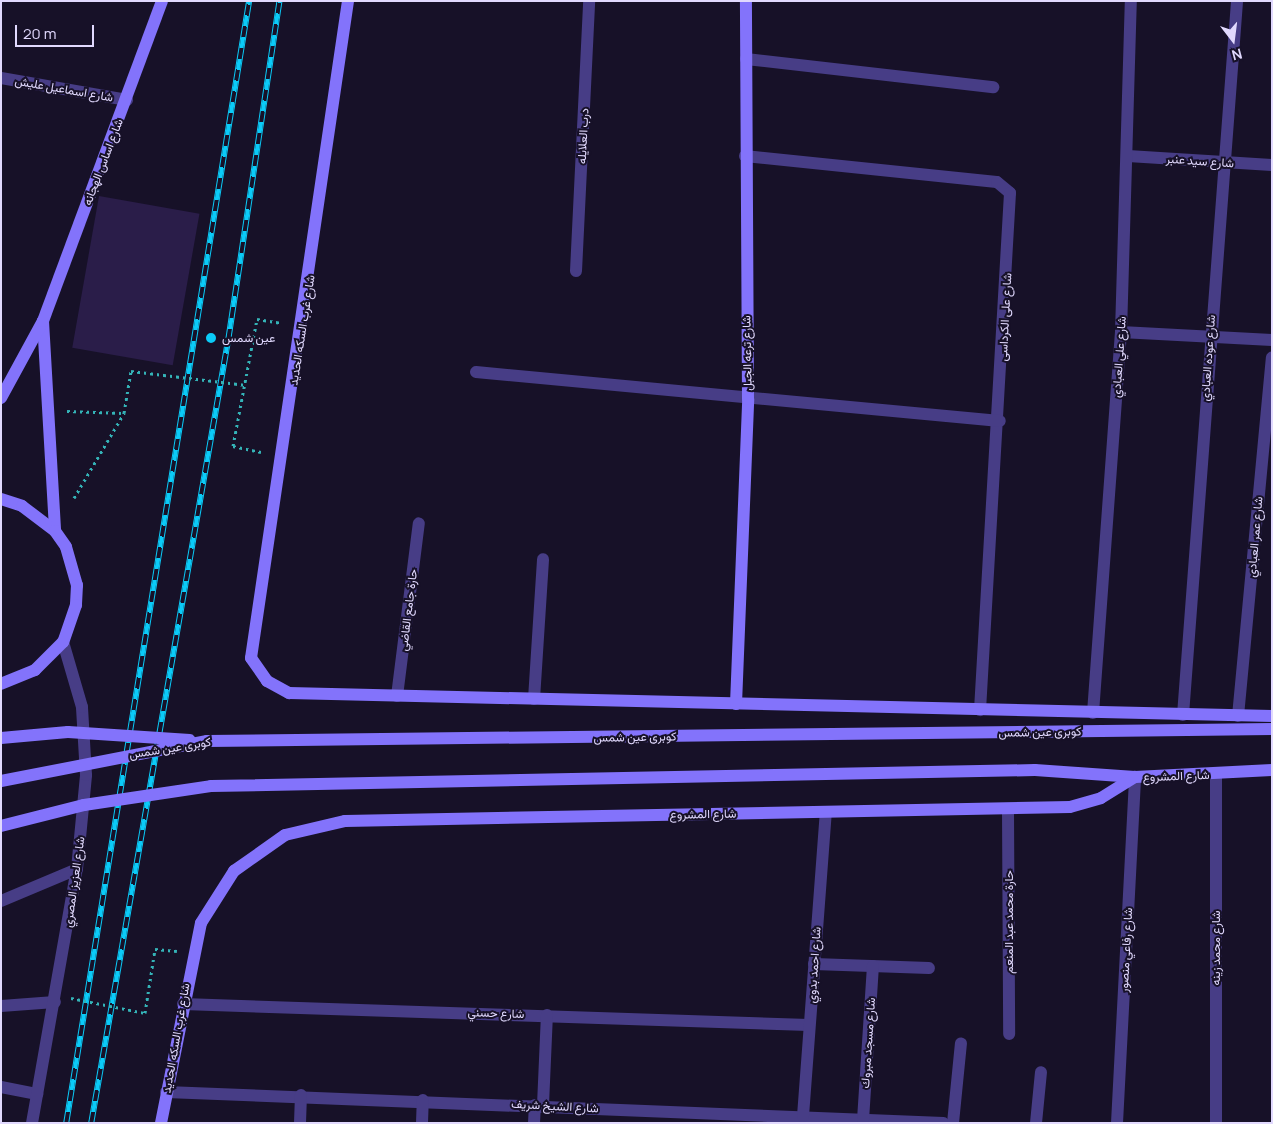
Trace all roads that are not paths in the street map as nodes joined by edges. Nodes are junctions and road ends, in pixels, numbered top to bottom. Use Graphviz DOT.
graph roads {
  1 [pos="162,1"];
  2 [pos="348,1"];
  3 [pos="589,1"];
  4 [pos="746,1"];
  5 [pos="1132,1"];
  6 [pos="1237,1"];
  7 [pos="746,59"];
  8 [pos="1,78"];
  9 [pos="993,87"];
  10 [pos="127,100"];
  11 [pos="745,156"];
  12 [pos="1128,156"];
  13 [pos="1223,162"];
  14 [pos="1272,165"];
  15 [pos="576,271"];
  16 [pos="43,321"];
  17 [pos="1121,332"];
  18 [pos="1209,337"];
  19 [pos="1272,340"];
  20 [pos="1272,358"];
  21 [pos="476,372"];
  22 [pos="1,398"];
  23 [pos="748,399"];
  24 [pos="1000,421"];
  25 [pos="1,499"];
  26 [pos="419,524"];
  27 [pos="55,531"];
  28 [pos="543,559"];
  29 [pos="63,642"];
  30 [pos="1,684"];
  31 [pos="397,696"];
  32 [pos="534,699"];
  33 [pos="736,704"];
  34 [pos="980,710"];
  35 [pos="1093,713"];
  36 [pos="1183,715"];
  37 [pos="1238,716"];
  38 [pos="1272,716"];
  39 [pos="1272,729"];
  40 [pos="1,738"];
  41 [pos="207,741"];
  42 [pos="1272,770"];
  43 [pos="1216,774"];
  44 [pos="1135,777"];
  45 [pos="1,781"];
  46 [pos="1008,810"];
  47 [pos="826,813"];
  48 [pos="1,826"];
  49 [pos="78,869"];
  50 [pos="1,901"];
  51 [pos="192,953"];
  52 [pos="814,964"];
  53 [pos="873,966"];
  54 [pos="929,968"];
  55 [pos="55,1002"];
  56 [pos="183,1004"];
  57 [pos="1,1006"];
  58 [pos="546,1015"];
  59 [pos="809,1024"];
  60 [pos="1009,1034"];
  61 [pos="961,1043"];
  62 [pos="1041,1072"];
  63 [pos="1,1087"];
  64 [pos="166,1092"];
  65 [pos="37,1094"];
  66 [pos="301,1096"];
  67 [pos="423,1100"];
  68 [pos="539,1105"];
  69 [pos="803,1116"];
  70 [pos="723,1119"];
  71 [pos="861,1121"];
  72 [pos="32,1123"];
  73 [pos="161,1123"];
  74 [pos="300,1123"];
  75 [pos="422,1123"];
  76 [pos="534,1123"];
  77 [pos="943,1123"];
  78 [pos="953,1123"];
  79 [pos="1036,1123"];
  80 [pos="1117,1123"];
  81 [pos="1216,1123"];
  1 -- 10 [label="street, شارع اساس الهجانه"];
  2 -- 31 [label="street, شارع غرب السكه الحديد"];
  3 -- 15 [label="street, درب العلايله"];
  4 -- 7 [label="street, شارع ترعه الجبل"];
  5 -- 12 [label="street, شارع علي العبادي"];
  6 -- 13 [label="street, شارع عوده العبادي"];
  7 -- 9 [label="street"];
  7 -- 11 [label="street, شارع ترعه الجبل"];
  8 -- 10 [label="street, شارع اسماعيل عليش"];
  10 -- 16 [label="street, شارع اساس الهجانه"];
  11 -- 23 [label="street, شارع ترعه الجبل"];
  11 -- 24 [label="street, شارع على الكرداسى"];
  12 -- 13 [label="street, شارع سيد عنبر"];
  12 -- 17 [label="street, شارع علي العبادي"];
  13 -- 14 [label="street, شارع سيد عنبر"];
  13 -- 18 [label="street, شارع عوده العبادي"];
  16 -- 22 [label="street, شارع اساس الهجانه"];
  16 -- 27 [label="street, شارع اساس الهجانه"];
  17 -- 18 [label="street"];
  17 -- 35 [label="street, شارع علي العبادي"];
  18 -- 19 [label="street"];
  18 -- 36 [label="street, شارع عوده العبادي"];
  20 -- 37 [label="street, شارع عمر العبادي"];
  21 -- 23 [label="street"];
  23 -- 24 [label="street"];
  23 -- 33 [label="street, شارع ترعه الجبل"];
  24 -- 34 [label="street, شارع على الكرداسى"];
  25 -- 27 [label="street"];
  26 -- 31 [label="street, حارة جامع القاضي"];
  27 -- 29 [label="street"];
  28 -- 32 [label="street"];
  29 -- 30 [label="street"];
  29 -- 49 [label="street, شارع العزيز المصري"];
  31 -- 32 [label="street"];
  32 -- 33 [label="street"];
  33 -- 34 [label="street"];
  34 -- 35 [label="street"];
  35 -- 36 [label="street"];
  36 -- 37 [label="street"];
  37 -- 38 [label="street"];
  39 -- 41 [label="street, كوبرى عين شمس, bridge"];
  40 -- 41 [label="street, bridge"];
  41 -- 45 [label="street, كوبرى عين شمس, bridge"];
  42 -- 43 [label="street, شارع المشروع"];
  43 -- 44 [label="street, شارع المشروع"];
  43 -- 81 [label="street, شارع محمد زينه"];
  44 -- 46 [label="street, شارع المشروع"];
  44 -- 48 [label="street, bridge"];
  44 -- 80 [label="street, شارع رفاعي منصور"];
  46 -- 47 [label="street, شارع المشروع"];
  46 -- 60 [label="street, حارة محمد عبد المنعم"];
  47 -- 51 [label="street, شارع المشروع"];
  47 -- 52 [label="street, شارع احمد بدوي"];
  49 -- 50 [label="street"];
  49 -- 55 [label="street, شارع العزيز المصري"];
  51 -- 56 [label="street, شارع غرب السكه الحديد"];
  52 -- 53 [label="street"];
  52 -- 59 [label="street, شارع احمد بدوي"];
  53 -- 54 [label="street"];
  53 -- 71 [label="street, شارع مسجد مبروك"];
  55 -- 57 [label="street"];
  55 -- 65 [label="street, شارع العزيز المصري"];
  56 -- 58 [label="street, شارع حسني"];
  56 -- 64 [label="street, شارع غرب السكه الحديد"];
  58 -- 59 [label="street, شارع حسني"];
  58 -- 68 [label="street"];
  59 -- 69 [label="street, شارع احمد بدوي"];
  61 -- 78 [label="street"];
  62 -- 79 [label="street"];
  63 -- 65 [label="street"];
  64 -- 66 [label="street, شارع الشيخ شريف"];
  64 -- 73 [label="street, شارع غرب السكه الحديد"];
  65 -- 72 [label="street, شارع العزيز المصري"];
  66 -- 67 [label="street, شارع الشيخ شريف"];
  66 -- 74 [label="street"];
  67 -- 68 [label="street, شارع الشيخ شريف"];
  67 -- 75 [label="street"];
  68 -- 70 [label="street, شارع الشيخ شريف"];
  68 -- 76 [label="street"];
  69 -- 70 [label="street, شارع الشيخ شريف"];
  69 -- 71 [label="street, شارع الشيخ شريف"];
  71 -- 77 [label="street, شارع الشيخ شريف"];
}
